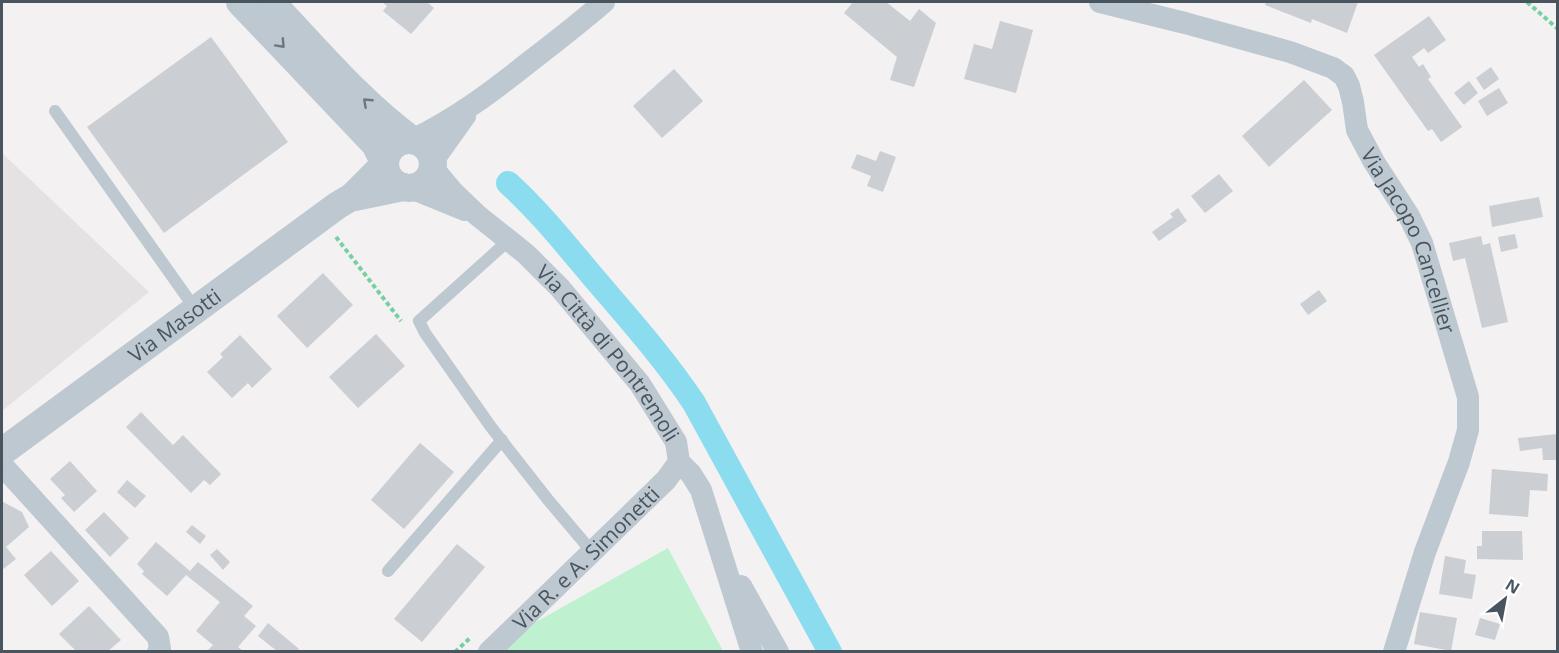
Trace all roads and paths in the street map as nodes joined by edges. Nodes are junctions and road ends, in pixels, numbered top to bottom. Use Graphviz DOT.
graph roads {
  1 [pos="240,2"];
  2 [pos="271,2"];
  3 [pos="604,2"];
  4 [pos="1100,2"];
  5 [pos="1527,2"];
  6 [pos="1557,29"];
  7 [pos="474,106"];
  8 [pos="55,111"];
  9 [pos="412,140"];
  10 [pos="385,164"];
  11 [pos="433,164"];
  12 [pos="407,187"];
  13 [pos="350,198"];
  14 [pos="477,215"];
  15 [pos="330,230"];
  16 [pos="509,240"];
  17 [pos="196,311"];
  18 [pos="402,322"];
  19 [pos="502,440"];
  20 [pos="2,452"];
  21 [pos="679,462"];
  22 [pos="2,465"];
  23 [pos="720,549"];
  24 [pos="593,553"];
  25 [pos="388,571"];
  26 [pos="158,651"];
  27 [pos="489,651"];
  28 [pos="752,651"];
  29 [pos="778,651"];
  30 [pos="1394,651"];
  1 -- 10 [label="street, one-way"];
  9 -- 2 [label="street, one-way"];
  3 -- 7 [label="street"];
  4 -- 30 [label="street, Via Jacopo Cancellier"];
  5 -- 6 [label="path"];
  7 -- 9 [label="street"];
  7 -- 11 [label="street"];
  8 -- 17 [label="lane"];
  9 -- 10 [label="street"];
  9 -- 11 [label="street"];
  10 -- 12 [label="street"];
  10 -- 13 [label="street, Via Masotti"];
  11 -- 12 [label="street"];
  11 -- 14 [label="street, Via Città di Pontremoli"];
  12 -- 13 [label="street, Via Masotti"];
  12 -- 14 [label="street, Via Città di Pontremoli"];
  13 -- 17 [label="street, Via Masotti"];
  14 -- 16 [label="street, Via Città di Pontremoli"];
  15 -- 18 [label="path"];
  16 -- 19 [label="lane"];
  16 -- 21 [label="street, Via Città di Pontremoli"];
  17 -- 20 [label="street, Via Masotti"];
  19 -- 24 [label="lane"];
  19 -- 25 [label="lane"];
  21 -- 23 [label="street, Via Città di Pontremoli"];
  21 -- 24 [label="street, Via R. e A. Simonetti"];
  22 -- 26 [label="street"];
  23 -- 28 [label="street, Via Città di Pontremoli"];
  23 -- 29 [label="street, Via Città di Pontremoli"];
  24 -- 27 [label="street, Via R. e A. Simonetti"];
}
